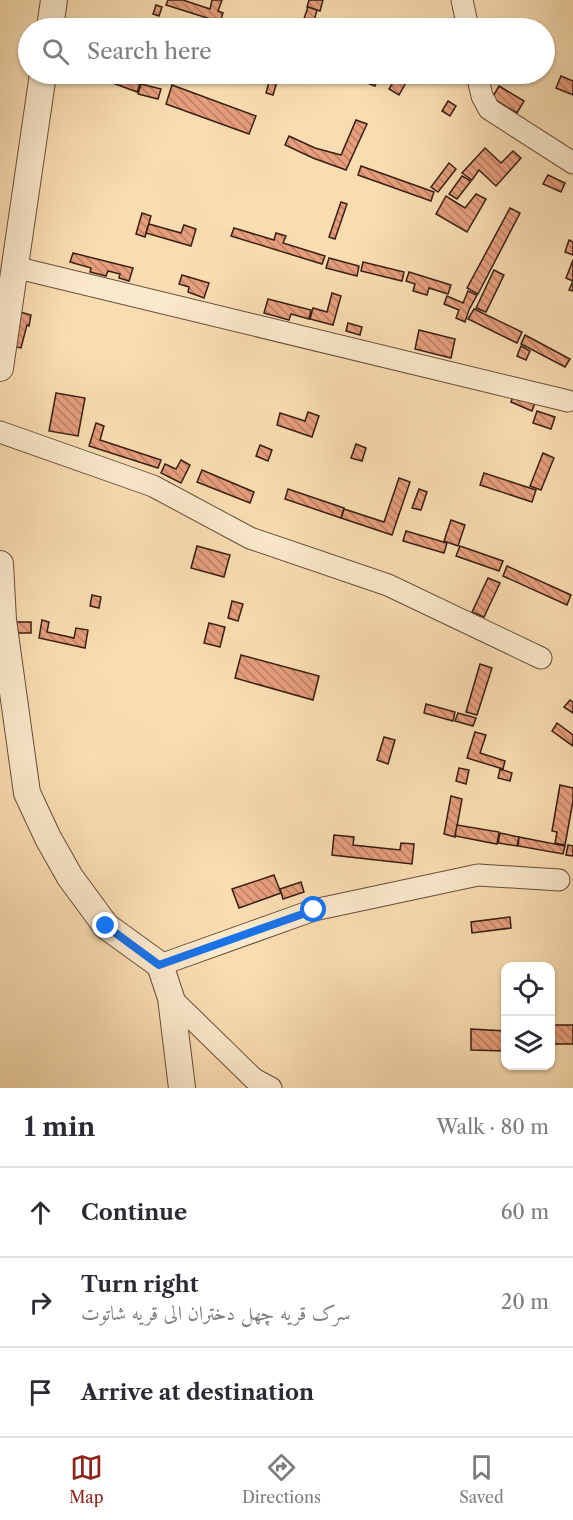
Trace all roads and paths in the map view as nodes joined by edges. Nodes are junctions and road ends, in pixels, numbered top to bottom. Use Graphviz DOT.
graph roads {
  1 [pos="54,0"];
  2 [pos="462,0"];
  3 [pos="51,18"];
  4 [pos="466,18"];
  5 [pos="41,84"];
  6 [pos="479,84"];
  7 [pos="573,163"];
  8 [pos="14,267"];
  9 [pos="0,368"];
  10 [pos="568,401"];
  11 [pos="0,432"];
  12 [pos="0,564"];
  13 [pos="541,658"];
  14 [pos="560,880"];
  15 [pos="159,965"];
  16 [pos="171,998"];
  17 [pos="182,1088"];
  18 [pos="271,1088"];
  1 -- 3 [label="street"];
  2 -- 4 [label="street"];
  5 -- 8 [label="street"];
  6 -- 7 [label="street"];
  8 -- 9 [label="street"];
  8 -- 10 [label="street"];
  11 -- 13 [label="street"];
  12 -- 15 [label="street"];
  14 -- 15 [label="street"];
  15 -- 16 [label="street"];
  16 -- 17 [label="street"];
  16 -- 18 [label="street"];
}
